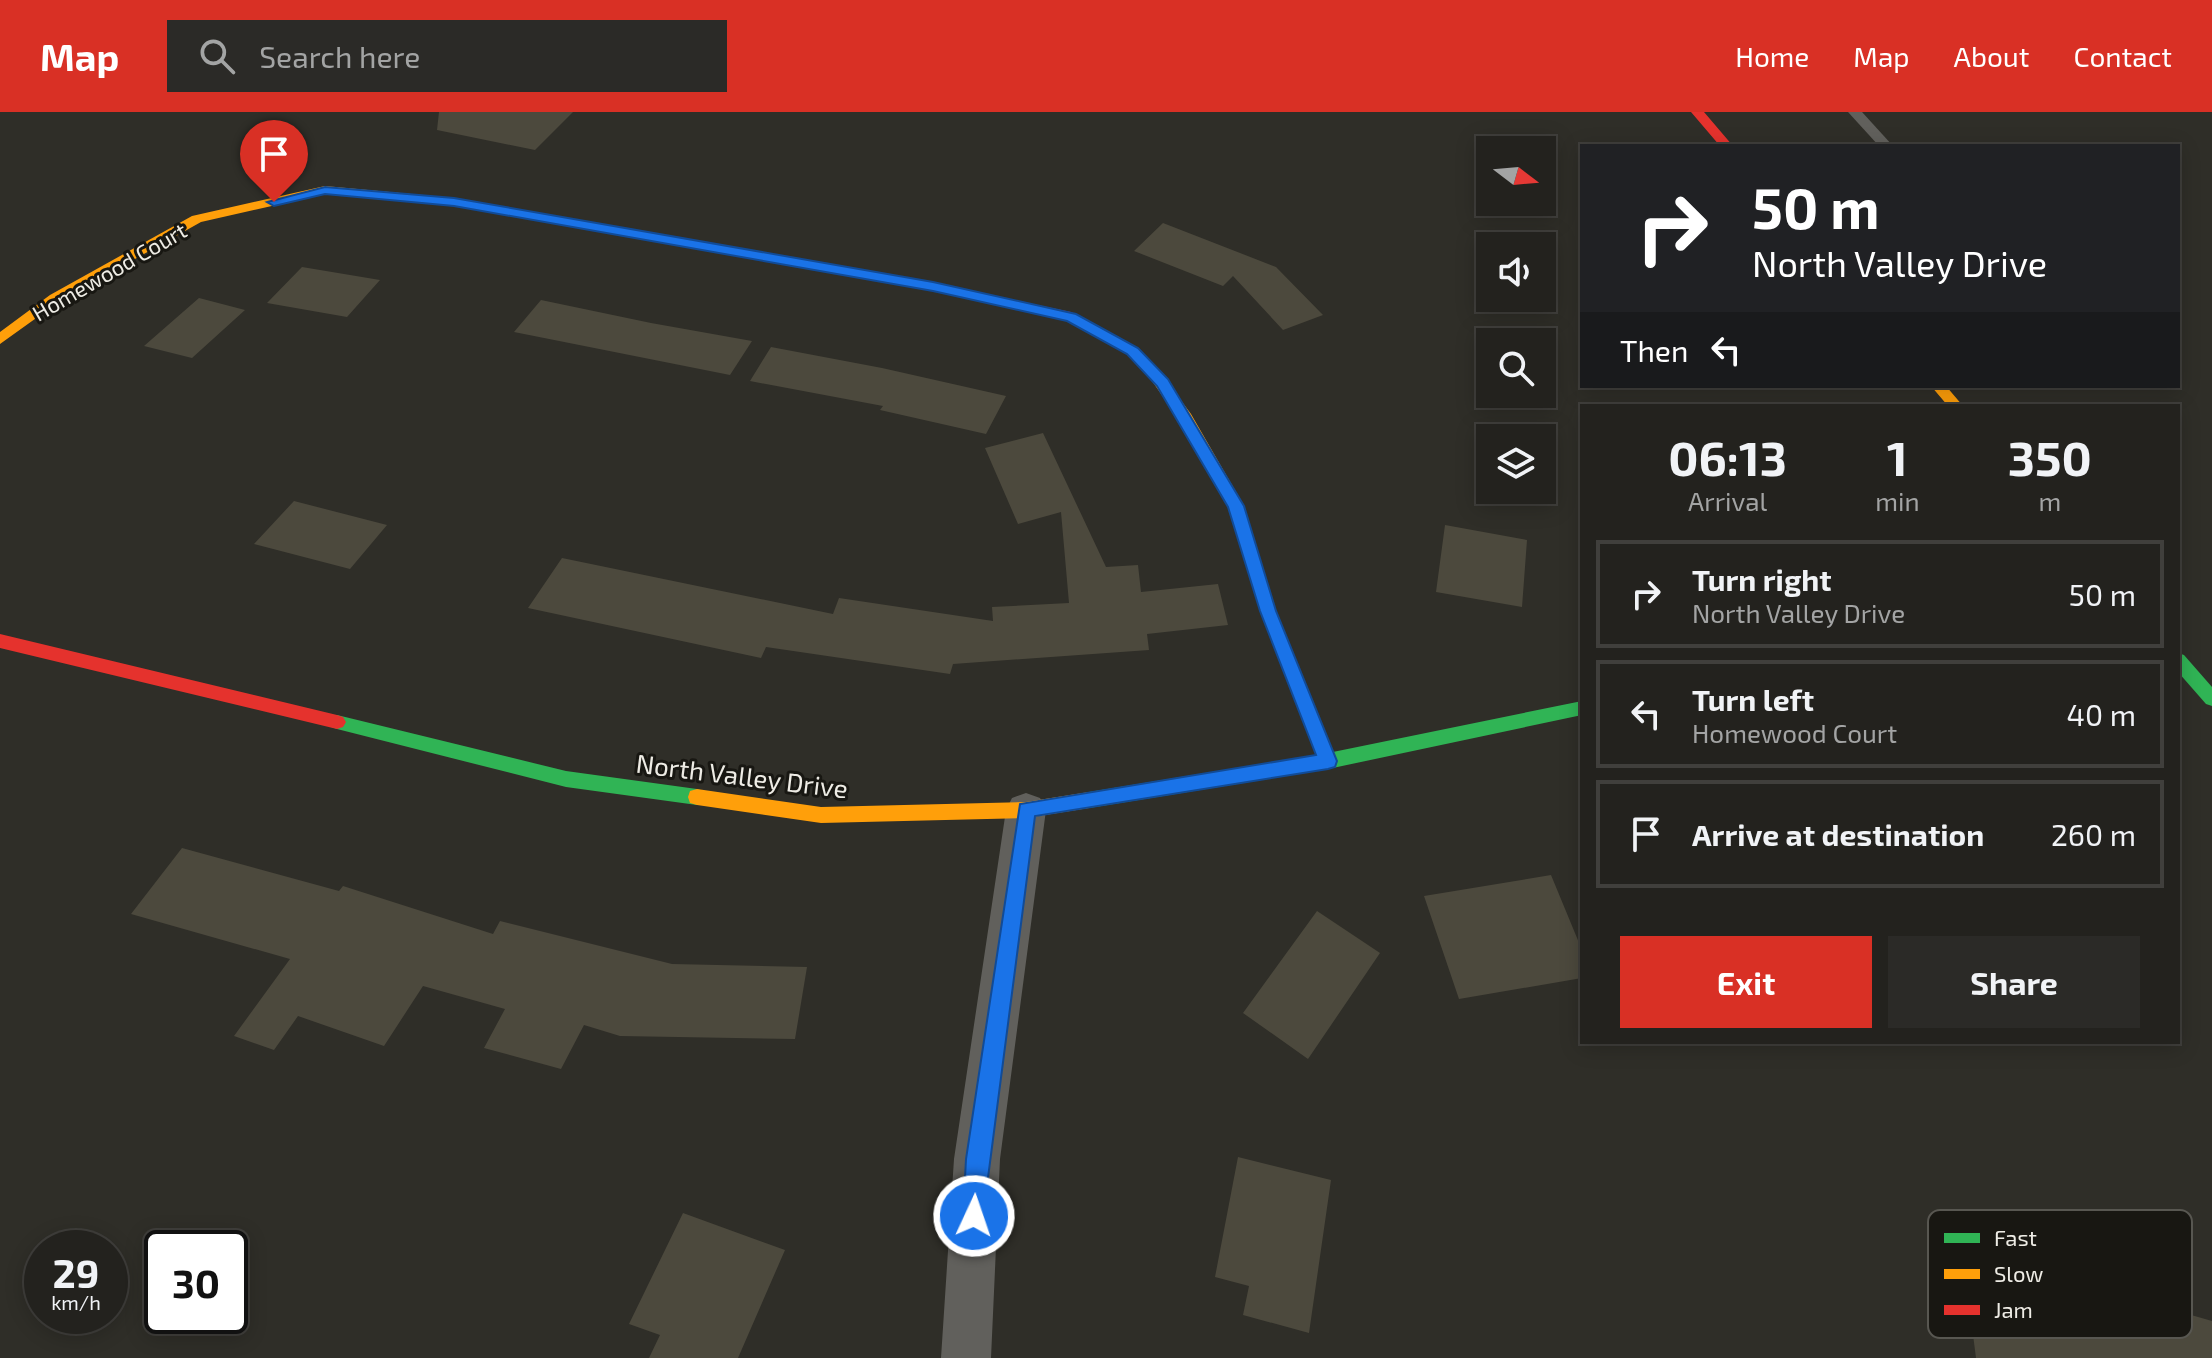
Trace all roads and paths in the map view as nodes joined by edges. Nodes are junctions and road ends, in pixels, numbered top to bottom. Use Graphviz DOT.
graph roads {
  1 [pos="1697,112"];
  2 [pos="1855,112"];
  3 [pos="1725,144"];
  4 [pos="1884,144"];
  5 [pos="0,339"];
  6 [pos="1940,388"];
  7 [pos="1954,404"];
  8 [pos="0,641"];
  9 [pos="2180,662"];
  10 [pos="2212,699"];
  11 [pos="1580,708"];
  12 [pos="1328,761"];
  13 [pos="1026,810"];
  14 [pos="966,1358"];
  1 -- 3 [label="street"];
  2 -- 4 [label="lane"];
  5 -- 12 [label="street, Homewood Court"];
  6 -- 7 [label="street"];
  8 -- 13 [label="street, North Valley Drive"];
  9 -- 10 [label="street"];
  11 -- 12 [label="street, North Valley Drive"];
  12 -- 13 [label="street, North Valley Drive"];
  13 -- 14 [label="street"];
}
